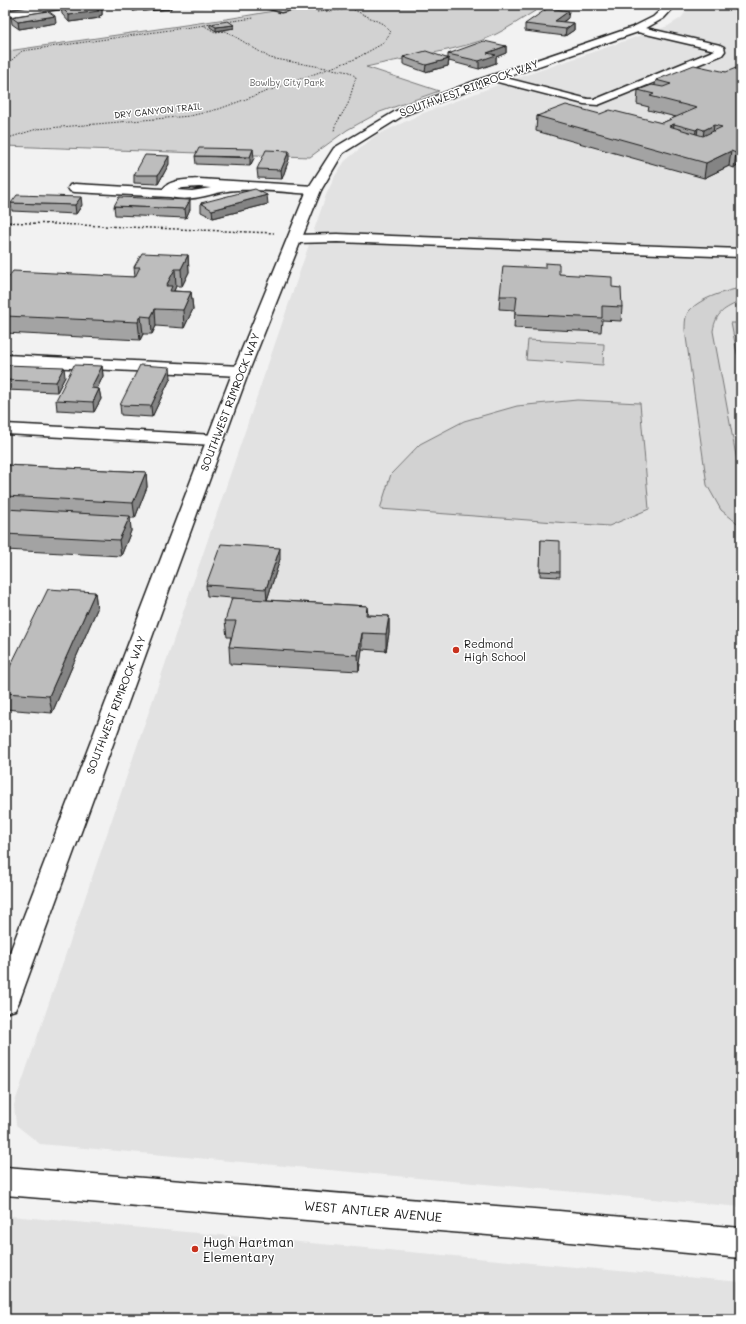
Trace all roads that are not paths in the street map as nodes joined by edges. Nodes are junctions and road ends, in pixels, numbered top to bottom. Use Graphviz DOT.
graph roads {
  1 [pos="66,5"];
  2 [pos="267,5"];
  3 [pos="301,5"];
  4 [pos="671,5"];
  5 [pos="7,9"];
  6 [pos="637,29"];
  7 [pos="494,78"];
  8 [pos="75,188"];
  9 [pos="314,190"];
  10 [pos="295,236"];
  11 [pos="741,253"];
  12 [pos="463,254"];
  13 [pos="741,266"];
  14 [pos="5,360"];
  15 [pos="241,372"];
  16 [pos="5,430"];
  17 [pos="215,440"];
  18 [pos="5,1002"];
  19 [pos="5,1181"];
  20 [pos="741,1243"];
  1 -- 5 [label="main road"];
  2 -- 3 [label="main road"];
  4 -- 6 [label="main road, SOUTHWEST RIMROCK WAY"];
  6 -- 7 [label="main road, SOUTHWEST RIMROCK WAY"];
  6 -- 7 [label="main road"];
  7 -- 9 [label="main road, SOUTHWEST RIMROCK WAY"];
  8 -- 9 [label="main road"];
  9 -- 10 [label="main road, SOUTHWEST RIMROCK WAY"];
  10 -- 11 [label="main road"];
  10 -- 15 [label="main road, SOUTHWEST RIMROCK WAY"];
  12 -- 13 [label="main road"];
  14 -- 15 [label="main road"];
  15 -- 17 [label="main road, SOUTHWEST RIMROCK WAY"];
  16 -- 17 [label="main road"];
  17 -- 18 [label="main road, SOUTHWEST RIMROCK WAY"];
  19 -- 20 [label="main road, WEST ANTLER AVENUE"];
}
